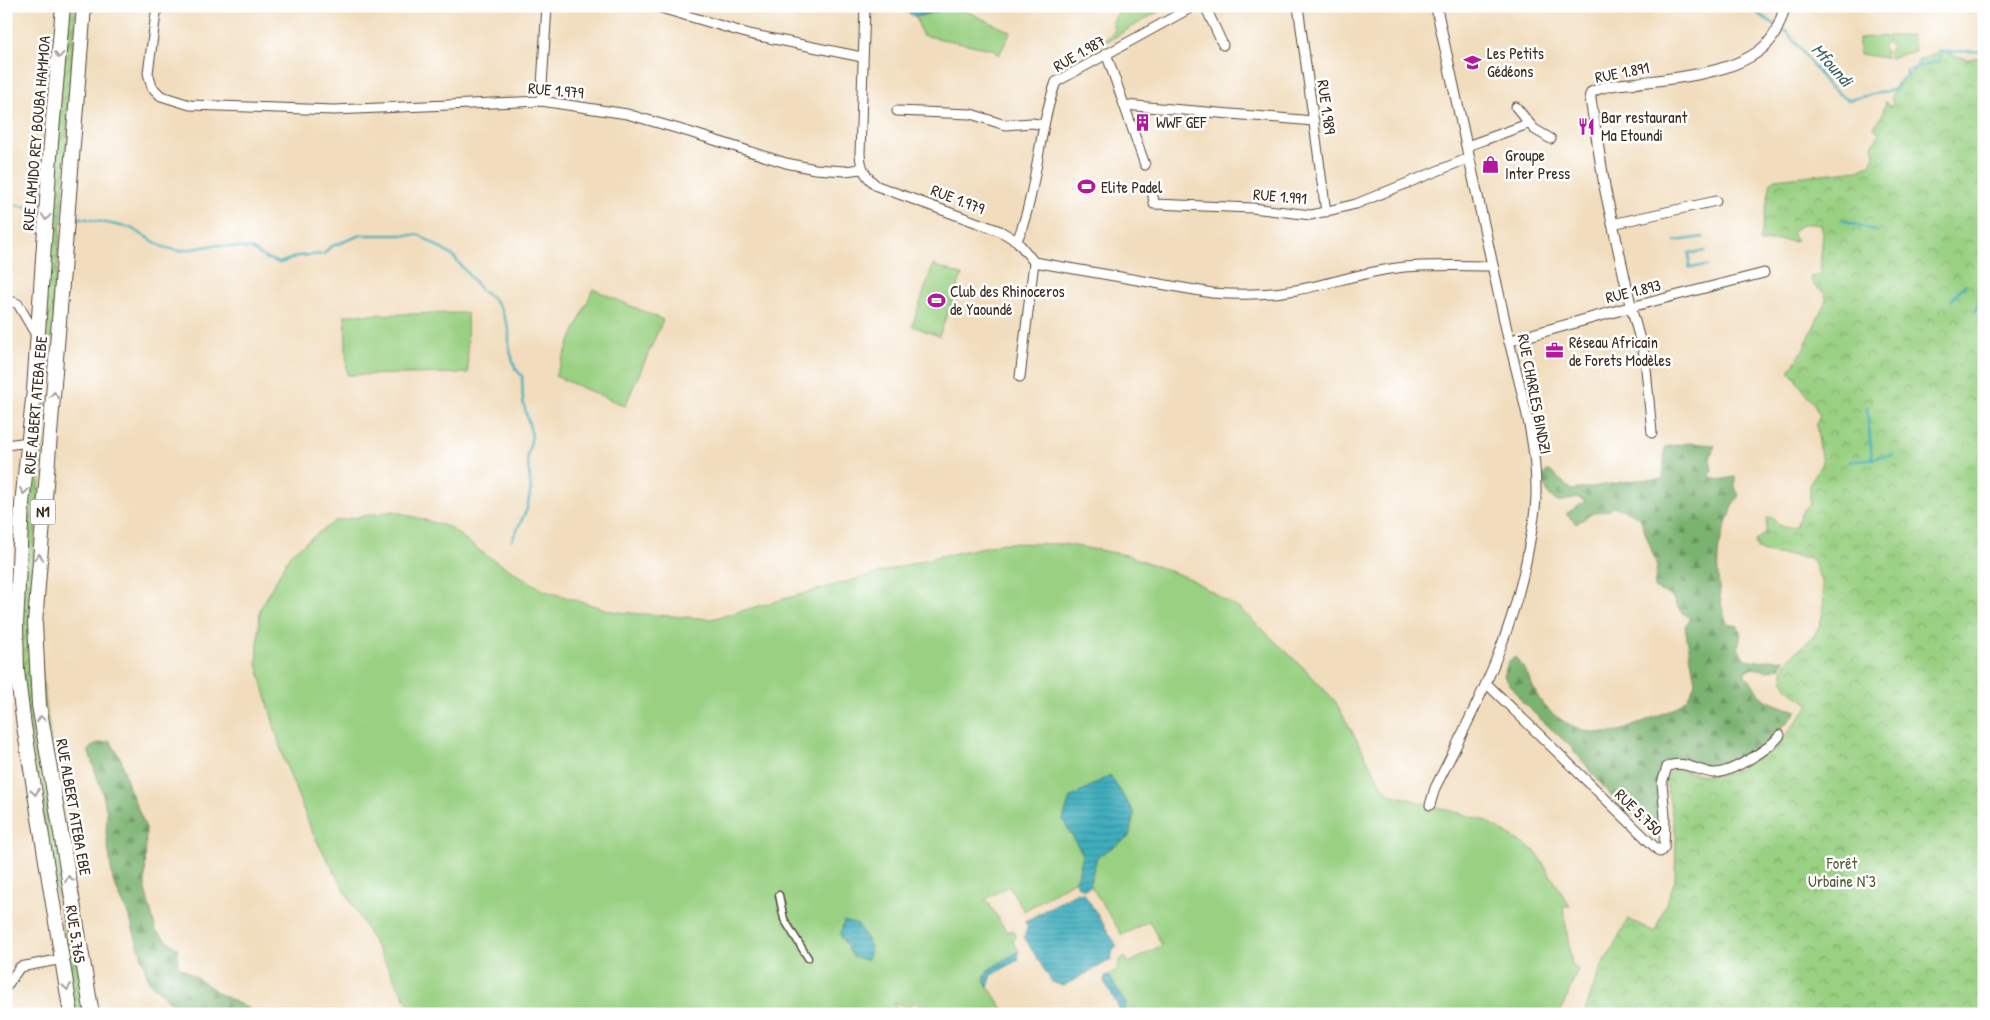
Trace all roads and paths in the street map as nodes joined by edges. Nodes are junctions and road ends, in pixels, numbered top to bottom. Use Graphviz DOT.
graph roads {
  1 [pos="63,6"];
  2 [pos="84,6"];
  3 [pos="157,6"];
  4 [pos="547,6"];
  5 [pos="654,6"];
  6 [pos="865,6"];
  7 [pos="1194,6"];
  8 [pos="1205,6"];
  9 [pos="1298,6"];
  10 [pos="1436,6"];
  11 [pos="1785,6"];
  12 [pos="1178,9"];
  13 [pos="1223,45"];
  14 [pos="1106,53"];
  15 [pos="862,57"];
  16 [pos="541,101"];
  17 [pos="1124,105"];
  18 [pos="1516,107"];
  19 [pos="897,111"];
  20 [pos="1314,121"];
  21 [pos="1528,124"];
  22 [pos="1044,125"];
  23 [pos="1551,139"];
  24 [pos="1467,146"];
  25 [pos="1470,158"];
  26 [pos="1145,166"];
  27 [pos="861,169"];
  28 [pos="1152,188"];
  29 [pos="1716,201"];
  30 [pos="1326,212"];
  31 [pos="1612,224"];
  32 [pos="1017,241"];
  33 [pos="1034,262"];
  34 [pos="1493,266"];
  35 [pos="1764,273"];
  36 [pos="6,299"];
  37 [pos="1631,307"];
  38 [pos="38,338"];
  39 [pos="1509,342"];
  40 [pos="1020,377"];
  41 [pos="1652,433"];
  42 [pos="29,442"];
  43 [pos="6,446"];
  44 [pos="1486,684"];
  45 [pos="1780,734"];
  46 [pos="1430,805"];
  47 [pos="779,895"];
  48 [pos="808,958"];
  49 [pos="63,959"];
  50 [pos="6,987"];
  51 [pos="71,1014"];
  52 [pos="92,1014"];
  1 -- 38 [label="highway, RUE LAMIDO REY BOUBA HAMMOA / N1, one-way"];
  52 -- 2 [label="highway, RUE ALBERT ATEBA EBE / N1, one-way"];
  3 -- 16 [label="street, RUE 1.979"];
  4 -- 16 [label="street"];
  5 -- 15 [label="street"];
  6 -- 15 [label="street"];
  7 -- 12 [label="street, RUE 1.987"];
  8 -- 13 [label="street"];
  9 -- 20 [label="street, RUE 1.989"];
  10 -- 24 [label="street, RUE CHARLES BINDZI"];
  11 -- 31 [label="street, RUE 1.891"];
  12 -- 14 [label="street, RUE 1.987"];
  14 -- 17 [label="street"];
  14 -- 22 [label="street, RUE 1.987"];
  15 -- 27 [label="street"];
  16 -- 27 [label="street, RUE 1.979"];
  17 -- 20 [label="street"];
  17 -- 26 [label="street"];
  18 -- 21 [label="street"];
  19 -- 22 [label="street"];
  20 -- 30 [label="street, RUE 1.989"];
  21 -- 23 [label="street"];
  21 -- 24 [label="street"];
  22 -- 32 [label="street, RUE 1.987"];
  24 -- 25 [label="street, RUE CHARLES BINDZI"];
  25 -- 30 [label="street, RUE 1.991"];
  25 -- 34 [label="street, RUE CHARLES BINDZI"];
  27 -- 32 [label="street, RUE 1.979"];
  28 -- 30 [label="street, RUE 1.991"];
  29 -- 31 [label="street"];
  31 -- 37 [label="street, RUE 1.891"];
  32 -- 33 [label="street"];
  33 -- 34 [label="street"];
  33 -- 40 [label="street"];
  34 -- 39 [label="street, RUE CHARLES BINDZI"];
  35 -- 37 [label="street, RUE 1.893"];
  36 -- 38 [label="street"];
  37 -- 39 [label="street, RUE 1.893"];
  37 -- 41 [label="street"];
  38 -- 42 [label="highway, RUE LAMIDO REY BOUBA HAMMOA / N1"];
  39 -- 44 [label="street, RUE CHARLES BINDZI"];
  42 -- 43 [label="street"];
  42 -- 49 [label="highway, RUE 5.765 / N1, one-way"];
  44 -- 45 [label="street, RUE 5.750"];
  44 -- 46 [label="street, RUE CHARLES BINDZI"];
  47 -- 48 [label="street"];
  49 -- 50 [label="street"];
  49 -- 51 [label="highway, RUE 5.765 / N1, one-way"];
}
